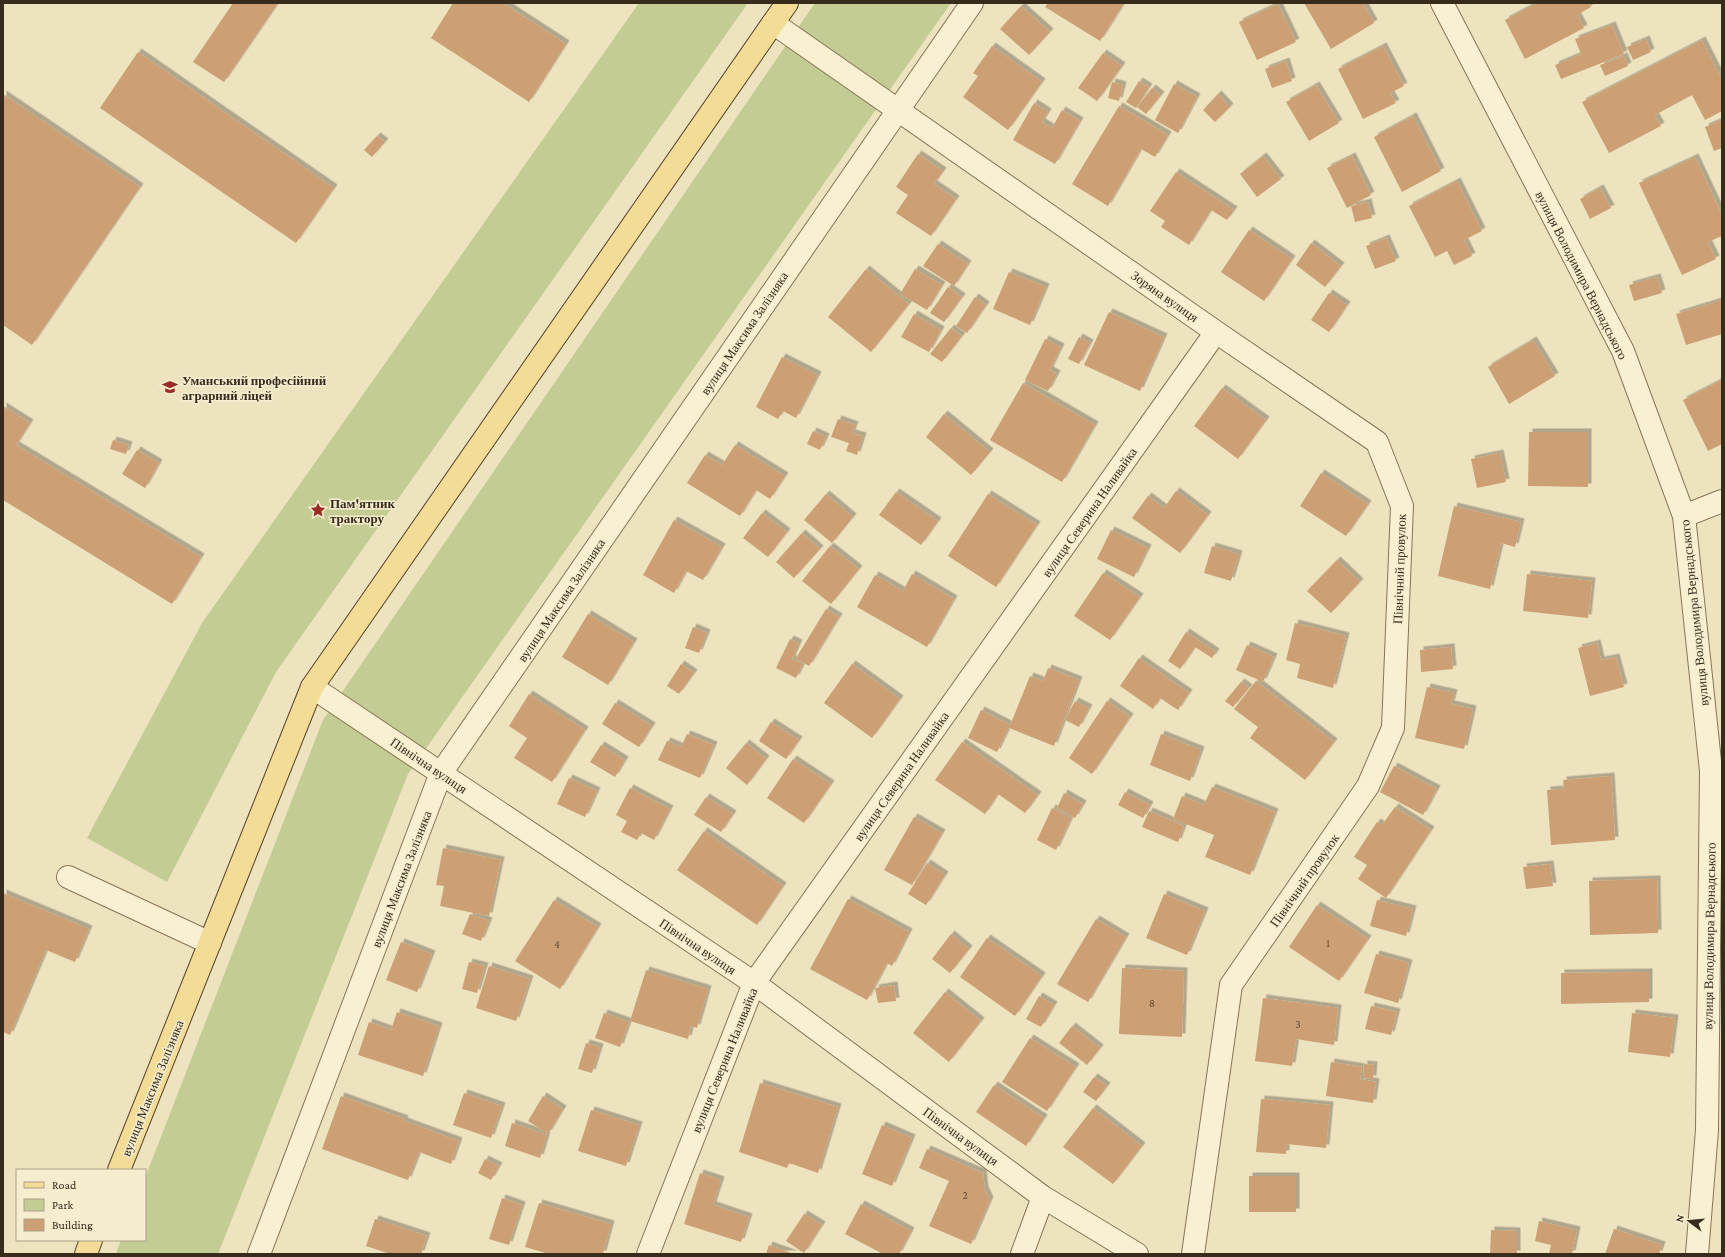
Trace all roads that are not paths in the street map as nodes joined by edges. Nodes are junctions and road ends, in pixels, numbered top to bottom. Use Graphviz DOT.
graph roads {
  1 [pos="787,3"];
  2 [pos="972,3"];
  3 [pos="1442,3"];
  4 [pos="773,23"];
  5 [pos="897,110"];
  6 [pos="1216,332"];
  7 [pos="1722,501"];
  8 [pos="1402,506"];
  9 [pos="1684,516"];
  10 [pos="312,688"];
  11 [pos="1716,772"];
  12 [pos="441,773"];
  13 [pos="68,877"];
  14 [pos="210,943"];
  15 [pos="754,983"];
  16 [pos="119,1169"];
  17 [pos="1043,1197"];
  18 [pos="91,1241"];
  19 [pos="86,1254"];
  20 [pos="260,1254"];
  21 [pos="648,1254"];
  22 [pos="1022,1254"];
  23 [pos="1137,1254"];
  24 [pos="1193,1254"];
  25 [pos="1696,1254"];
  1 -- 4 [label="main road, вулиця Максима Залізняка"];
  2 -- 5 [label="street, вулиця Максима Залізняка"];
  3 -- 9 [label="street, вулиця Володимира Вернадського"];
  4 -- 5 [label="street, Зоряна вулиця"];
  4 -- 10 [label="main road, вулиця Максима Залізняка"];
  5 -- 6 [label="street, Зоряна вулиця"];
  5 -- 12 [label="street, вулиця Максима Залізняка"];
  6 -- 8 [label="street, Зоряна вулиця"];
  6 -- 15 [label="street, вулиця Северина Наливайка"];
  7 -- 9 [label="street"];
  8 -- 24 [label="street, Північний провулок"];
  9 -- 11 [label="street, вулиця Володимира Вернадського"];
  10 -- 12 [label="street, Північна вулиця"];
  10 -- 14 [label="main road, вулиця Максима Залізняка"];
  11 -- 25 [label="street, вулиця Володимира Вернадського"];
  12 -- 15 [label="street, Північна вулиця"];
  12 -- 20 [label="street, вулиця Максима Залізняка"];
  13 -- 14 [label="street"];
  14 -- 16 [label="main road, вулиця Максима Залізняка"];
  15 -- 17 [label="street, Північна вулиця"];
  15 -- 21 [label="street, вулиця Северина Наливайка"];
  17 -- 22 [label="street"];
  17 -- 23 [label="street, Північна вулиця"];
  18 -- 19 [label="main road"];
}
